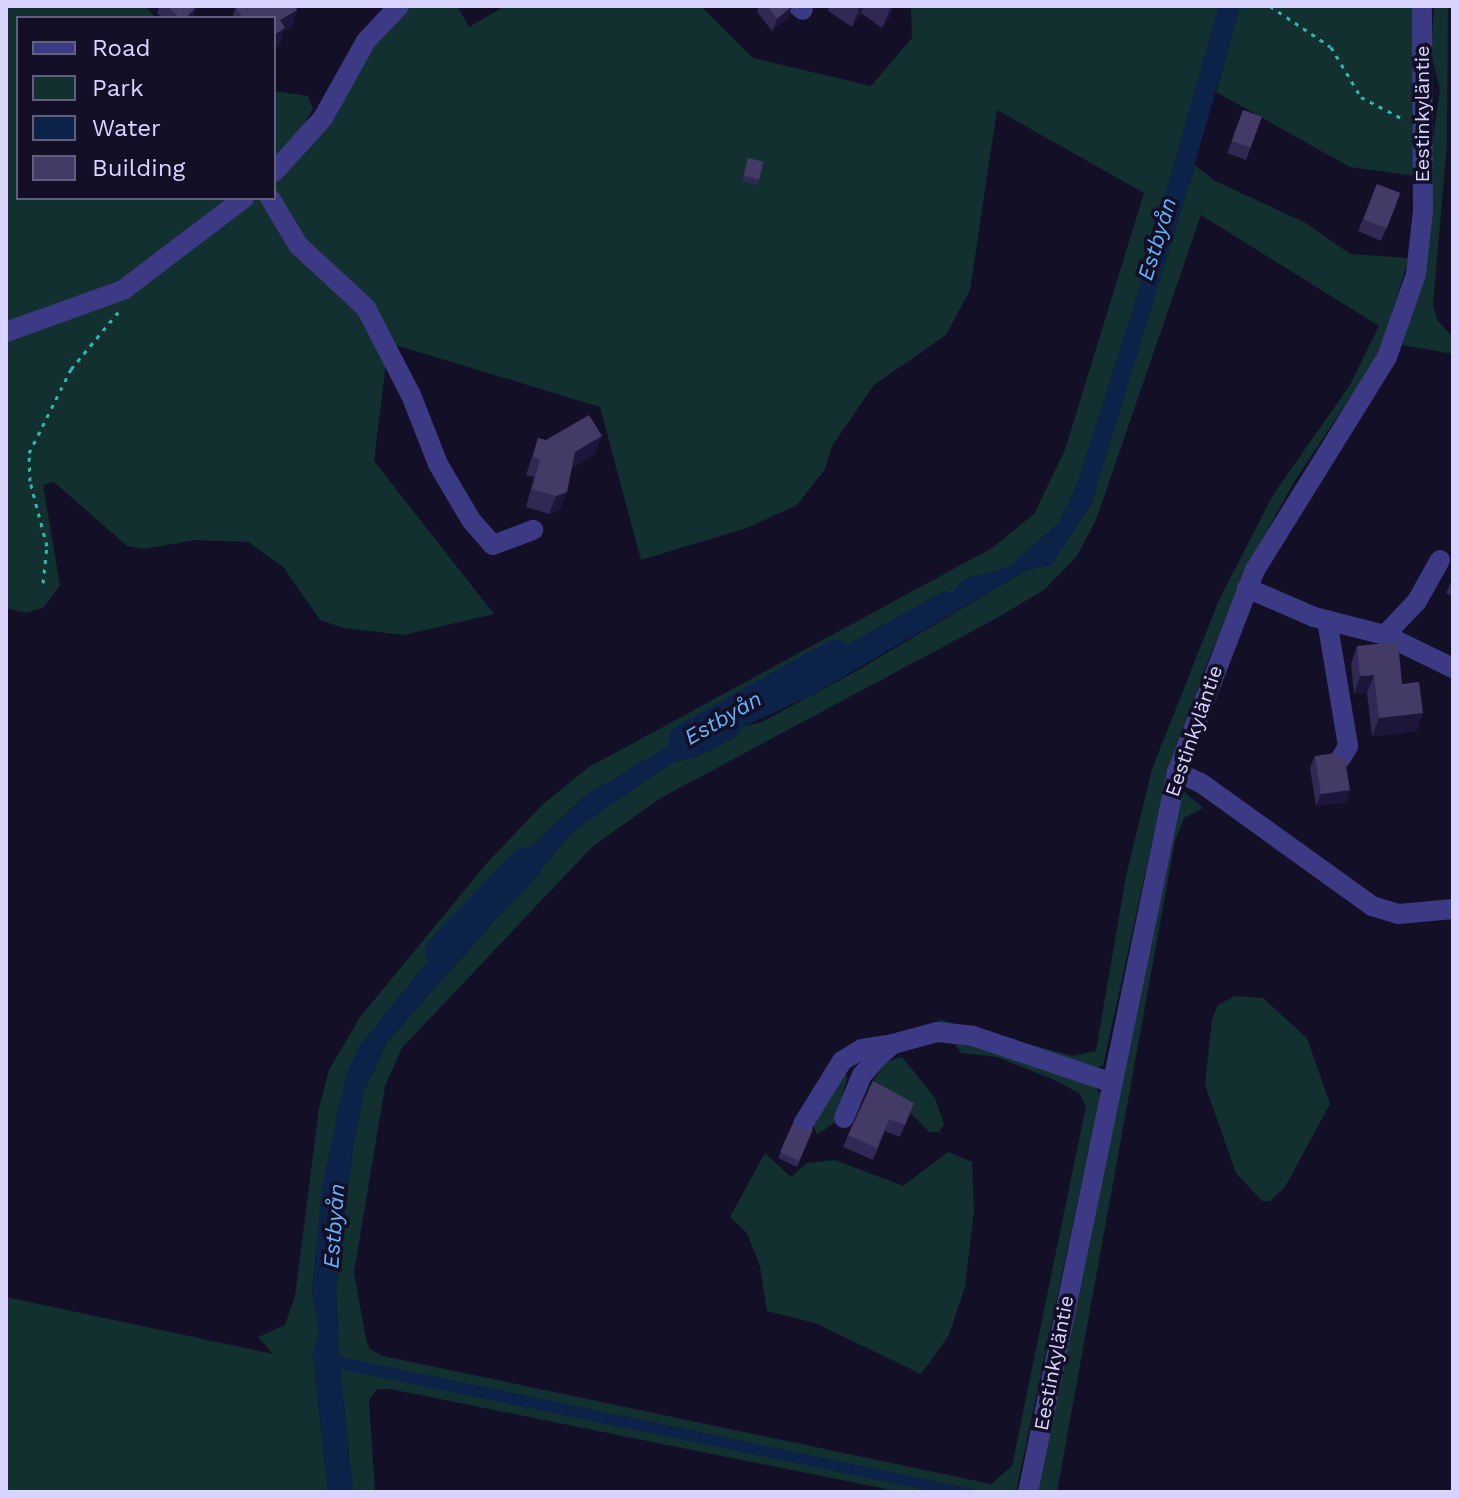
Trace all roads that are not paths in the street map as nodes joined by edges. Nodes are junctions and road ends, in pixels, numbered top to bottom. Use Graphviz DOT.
graph roads {
  1 [pos="399,6"];
  2 [pos="1422,6"];
  3 [pos="276,170"];
  4 [pos="241,200"];
  5 [pos="271,200"];
  6 [pos="6,332"];
  7 [pos="533,530"];
  8 [pos="1440,560"];
  9 [pos="1247,588"];
  10 [pos="1327,620"];
  11 [pos="1385,635"];
  12 [pos="1453,668"];
  13 [pos="1341,758"];
  14 [pos="1177,772"];
  15 [pos="1453,909"];
  16 [pos="893,1044"];
  17 [pos="1110,1082"];
  18 [pos="844,1118"];
  19 [pos="803,1124"];
  20 [pos="1028,1492"];
  1 -- 3 [label="street"];
  2 -- 9 [label="street, Eestinkyläntie"];
  4 -- 6 [label="street"];
  5 -- 7 [label="street"];
  8 -- 11 [label="street"];
  9 -- 10 [label="street"];
  9 -- 14 [label="street, Eestinkyläntie"];
  10 -- 11 [label="street"];
  10 -- 13 [label="street"];
  11 -- 12 [label="street"];
  14 -- 15 [label="street"];
  14 -- 17 [label="street, Eestinkyläntie"];
  16 -- 17 [label="street"];
  16 -- 18 [label="street"];
  16 -- 19 [label="street"];
  17 -- 20 [label="street, Eestinkyläntie"];
}
